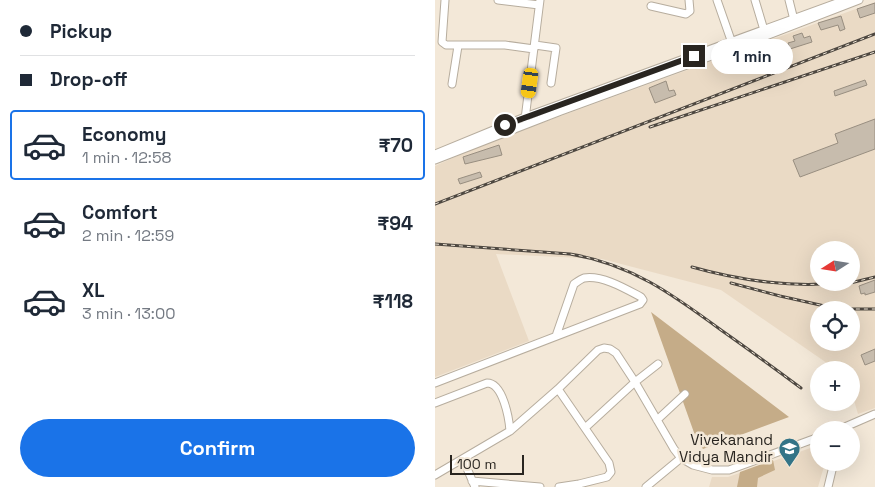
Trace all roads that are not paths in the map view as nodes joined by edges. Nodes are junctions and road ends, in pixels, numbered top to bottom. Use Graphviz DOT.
graph roads {
  1 [pos="445,0"];
  2 [pos="498,0"];
  3 [pos="689,0"];
  4 [pos="717,0"];
  5 [pos="755,0"];
  6 [pos="789,0"];
  7 [pos="845,0"];
  8 [pos="859,0"];
  9 [pos="519,1"];
  10 [pos="540,3"];
  11 [pos="651,6"];
  12 [pos="795,22"];
  13 [pos="764,30"];
  14 [pos="732,43"];
  15 [pos="458,46"];
  16 [pos="535,47"];
  17 [pos="551,83"];
  18 [pos="452,84"];
  19 [pos="526,120"];
  20 [pos="435,154"];
  21 [pos="435,160"];
  22 [pos="556,336"];
  23 [pos="658,364"];
  24 [pos="635,382"];
  25 [pos="435,383"];
  26 [pos="558,389"];
  27 [pos="685,394"];
  28 [pos="435,403"];
  29 [pos="875,414"];
  30 [pos="657,420"];
  31 [pos="859,421"];
  32 [pos="585,428"];
  33 [pos="511,431"];
  34 [pos="810,440"];
  35 [pos="681,458"];
  36 [pos="463,459"];
  37 [pos="832,471"];
  38 [pos="435,475"];
  39 [pos="473,484"];
  40 [pos="540,487"];
  41 [pos="559,487"];
  42 [pos="646,487"];
  43 [pos="828,487"];
  1 -- 15 [label="street"];
  2 -- 9 [label="street"];
  3 -- 11 [label="street"];
  4 -- 14 [label="street"];
  5 -- 13 [label="street"];
  6 -- 12 [label="street"];
  7 -- 12 [label="street"];
  8 -- 12 [label="street"];
  9 -- 10 [label="street"];
  10 -- 16 [label="street"];
  12 -- 13 [label="street"];
  12 -- 19 [label="street"];
  13 -- 14 [label="street"];
  14 -- 19 [label="street"];
  15 -- 16 [label="street"];
  15 -- 18 [label="street"];
  16 -- 17 [label="street"];
  16 -- 19 [label="street"];
  19 -- 20 [label="street"];
  19 -- 21 [label="street"];
  22 -- 22 [label="street"];
  22 -- 25 [label="street"];
  23 -- 24 [label="street"];
  24 -- 26 [label="street"];
  24 -- 30 [label="street"];
  24 -- 32 [label="street"];
  26 -- 32 [label="street"];
  26 -- 33 [label="street"];
  27 -- 30 [label="street"];
  28 -- 33 [label="street"];
  29 -- 31 [label="street"];
  30 -- 35 [label="street"];
  32 -- 41 [label="street"];
  33 -- 36 [label="street"];
  34 -- 35 [label="street"];
  35 -- 42 [label="street"];
  36 -- 38 [label="street"];
  36 -- 39 [label="street"];
  37 -- 43 [label="street"];
  39 -- 40 [label="street"];
}
